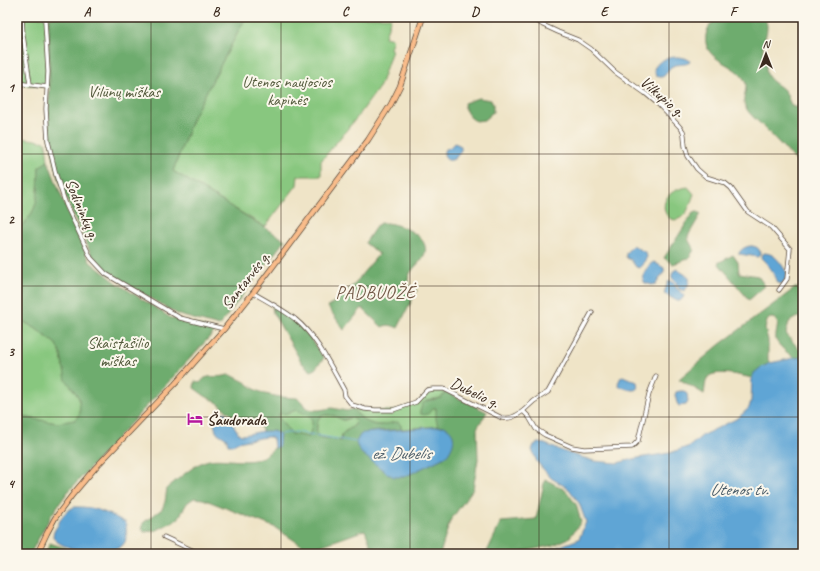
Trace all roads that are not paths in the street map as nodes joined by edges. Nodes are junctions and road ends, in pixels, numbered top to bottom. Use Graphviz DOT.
graph roads {
  1 [pos="22,17"];
  2 [pos="46,17"];
  3 [pos="424,17"];
  4 [pos="532,17"];
  5 [pos="17,83"];
  6 [pos="30,84"];
  7 [pos="47,87"];
  8 [pos="779,290"];
  9 [pos="253,293"];
  10 [pos="592,312"];
  11 [pos="224,329"];
  12 [pos="656,376"];
  13 [pos="523,411"];
  14 [pos="164,537"];
  15 [pos="37,554"];
  16 [pos="210,554"];
  1 -- 6 [label="street"];
  2 -- 7 [label="street, Sodininkų g."];
  3 -- 9 [label="main road, Santarvės g."];
  4 -- 8 [label="street, Vilkupio g."];
  5 -- 6 [label="street"];
  6 -- 7 [label="street"];
  7 -- 11 [label="street, Sodininkų g."];
  9 -- 11 [label="main road, Santarvės g."];
  9 -- 13 [label="street, Dubelio g."];
  10 -- 13 [label="street"];
  11 -- 15 [label="main road, Santarvės g."];
  12 -- 13 [label="street"];
  14 -- 16 [label="street"];
}
